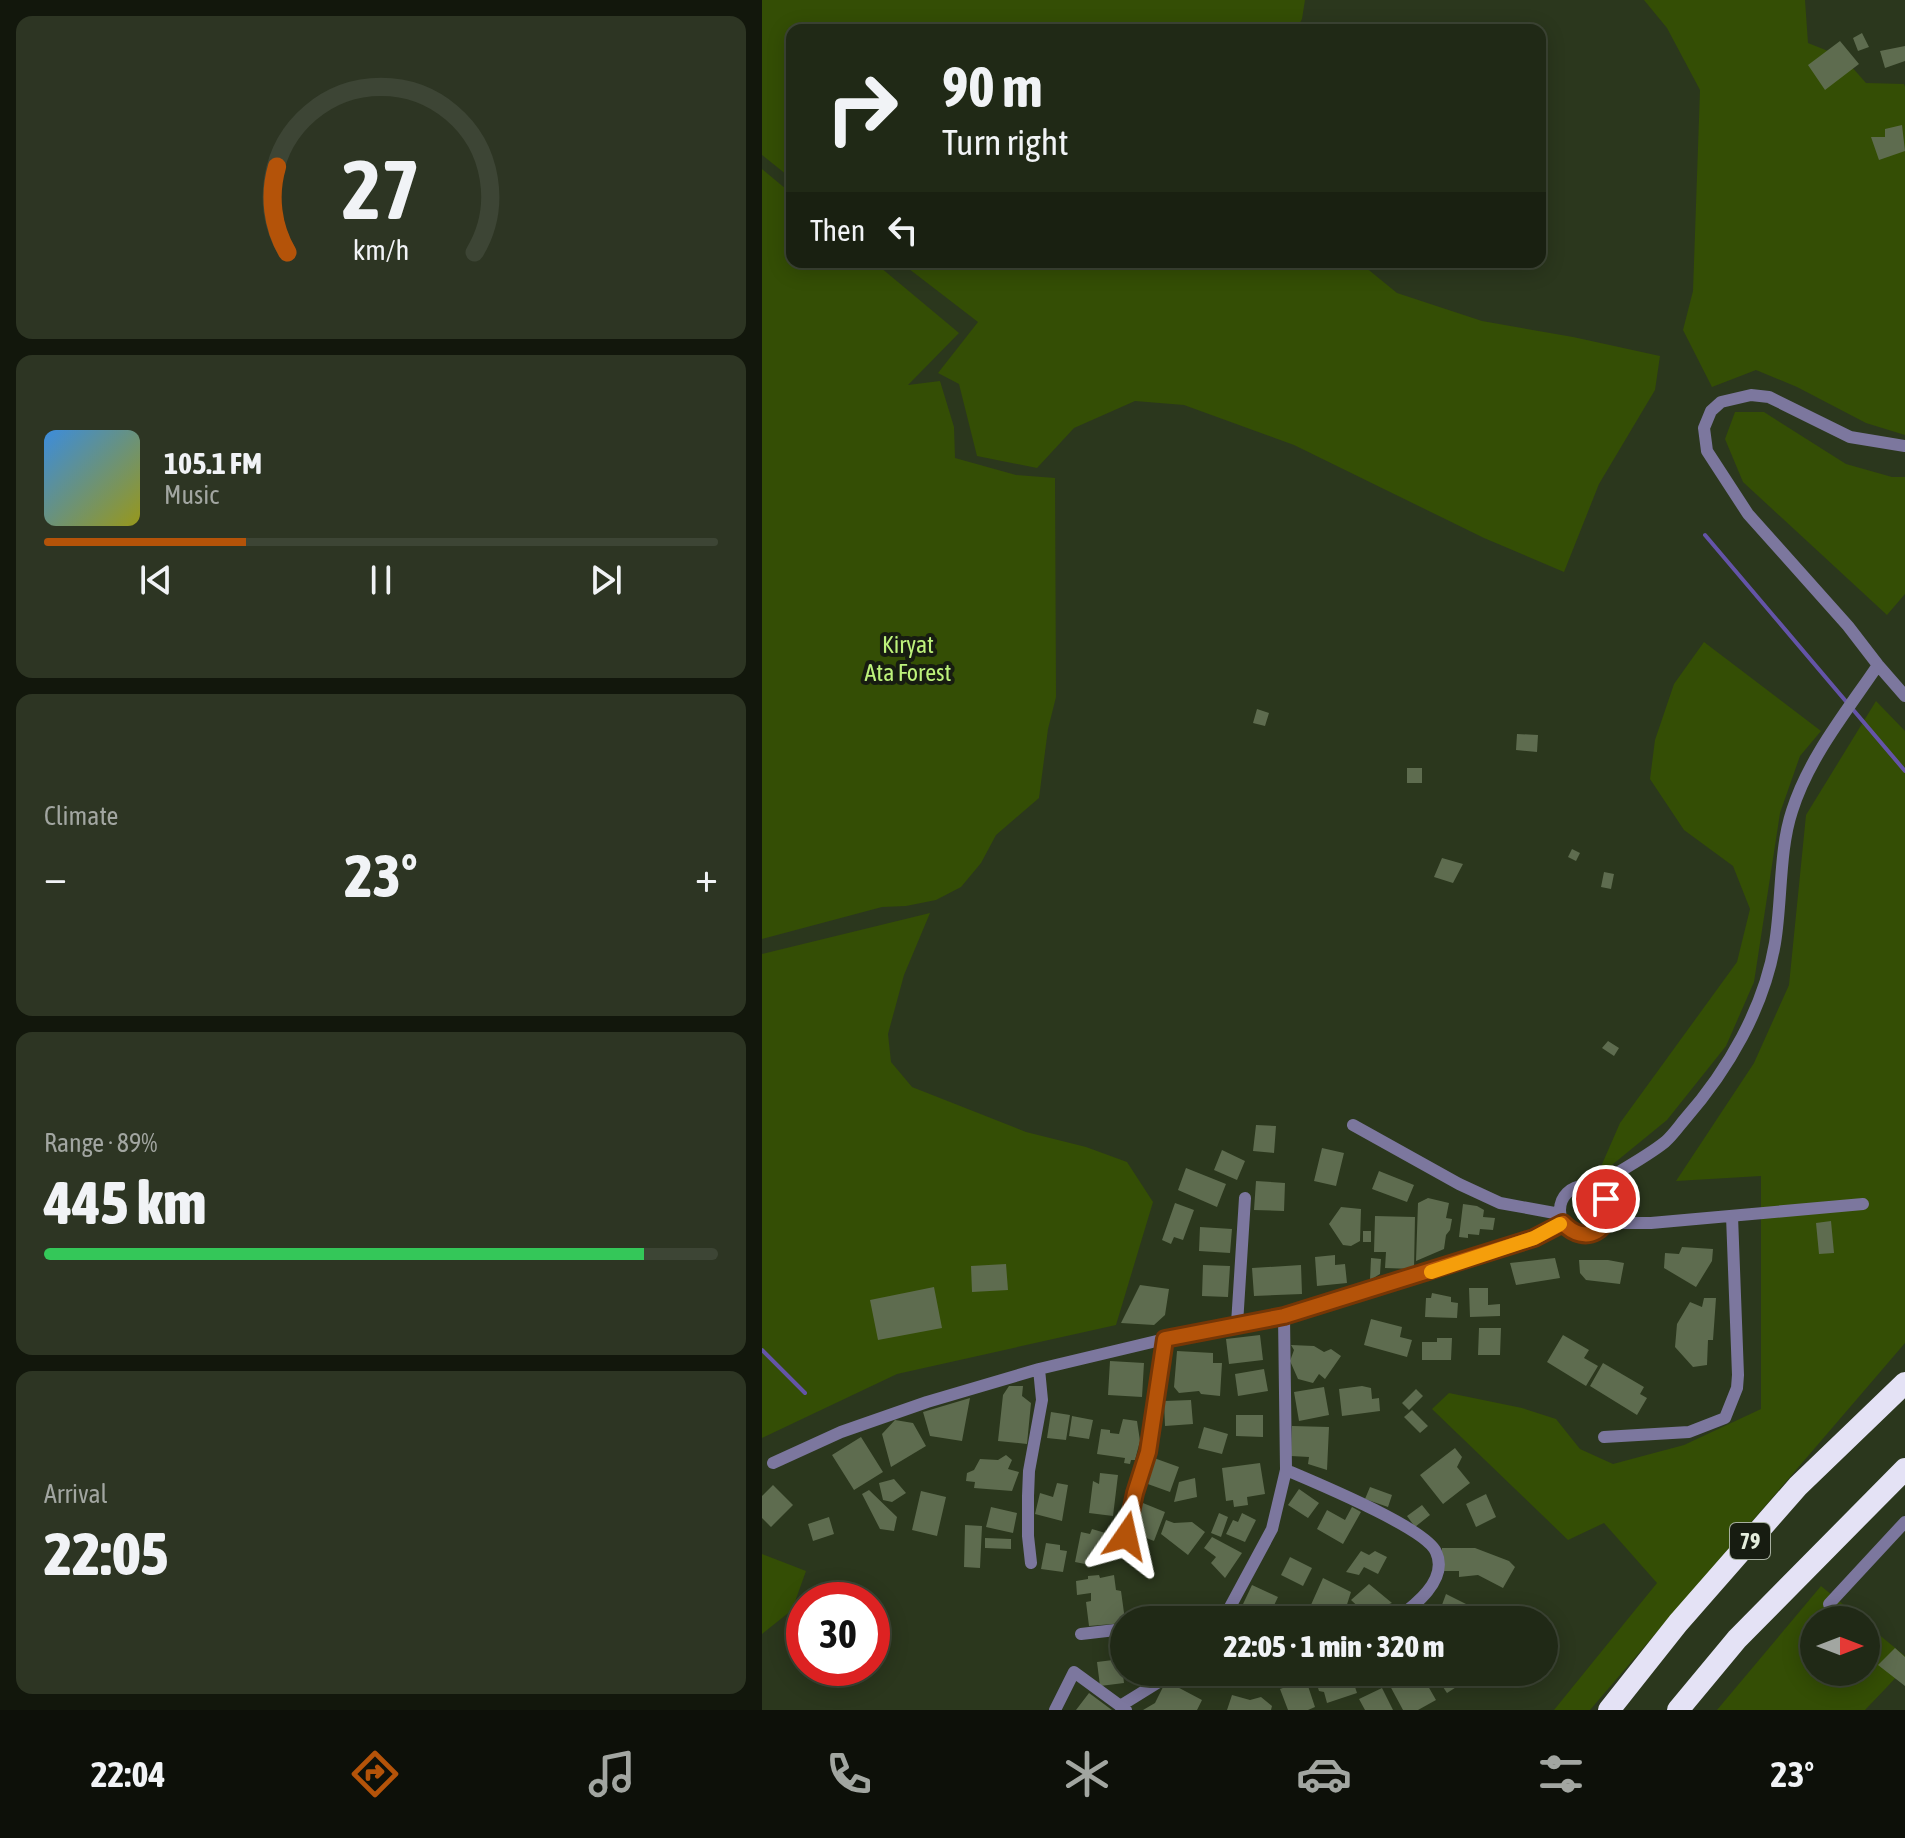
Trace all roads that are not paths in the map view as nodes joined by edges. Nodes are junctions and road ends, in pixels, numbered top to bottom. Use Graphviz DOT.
graph roads {
  1 [pos="1905,446"];
  2 [pos="1878,665"];
  3 [pos="1905,696"];
  4 [pos="1353,1125"];
  5 [pos="1594,1187"];
  6 [pos="1245,1198"];
  7 [pos="1863,1204"];
  8 [pos="1732,1216"];
  9 [pos="1561,1218"];
  10 [pos="1605,1223"];
  11 [pos="1284,1316"];
  12 [pos="1237,1324"];
  13 [pos="1165,1339"];
  14 [pos="1039,1369"];
  15 [pos="1905,1383"];
  16 [pos="1604,1437"];
  17 [pos="773,1463"];
  18 [pos="1905,1469"];
  19 [pos="1286,1470"];
  20 [pos="1903,1529"];
  21 [pos="1126,1536"];
  22 [pos="1031,1563"];
  23 [pos="1829,1604"];
  24 [pos="1230,1606"];
  25 [pos="1415,1606"];
  26 [pos="1110,1631"];
  27 [pos="1081,1634"];
  28 [pos="1155,1686"];
  29 [pos="1123,1708"];
  30 [pos="1055,1710"];
  31 [pos="1609,1710"];
  32 [pos="1678,1710"];
  1 -- 2 [label="street"];
  2 -- 3 [label="street"];
  2 -- 5 [label="street"];
  4 -- 9 [label="street"];
  5 -- 9 [label="street"];
  5 -- 10 [label="street"];
  6 -- 12 [label="street"];
  7 -- 8 [label="street"];
  8 -- 10 [label="street"];
  8 -- 16 [label="street"];
  9 -- 10 [label="street"];
  9 -- 11 [label="street"];
  11 -- 12 [label="street"];
  11 -- 19 [label="street"];
  12 -- 13 [label="street"];
  13 -- 14 [label="street"];
  13 -- 21 [label="street"];
  14 -- 17 [label="street"];
  14 -- 22 [label="street"];
  15 -- 31 [label="highway, 79"];
  18 -- 32 [label="highway, 79"];
  19 -- 24 [label="street"];
  19 -- 25 [label="street"];
  20 -- 23 [label="street"];
  26 -- 27 [label="street"];
  28 -- 29 [label="street"];
  29 -- 30 [label="street"];
}
